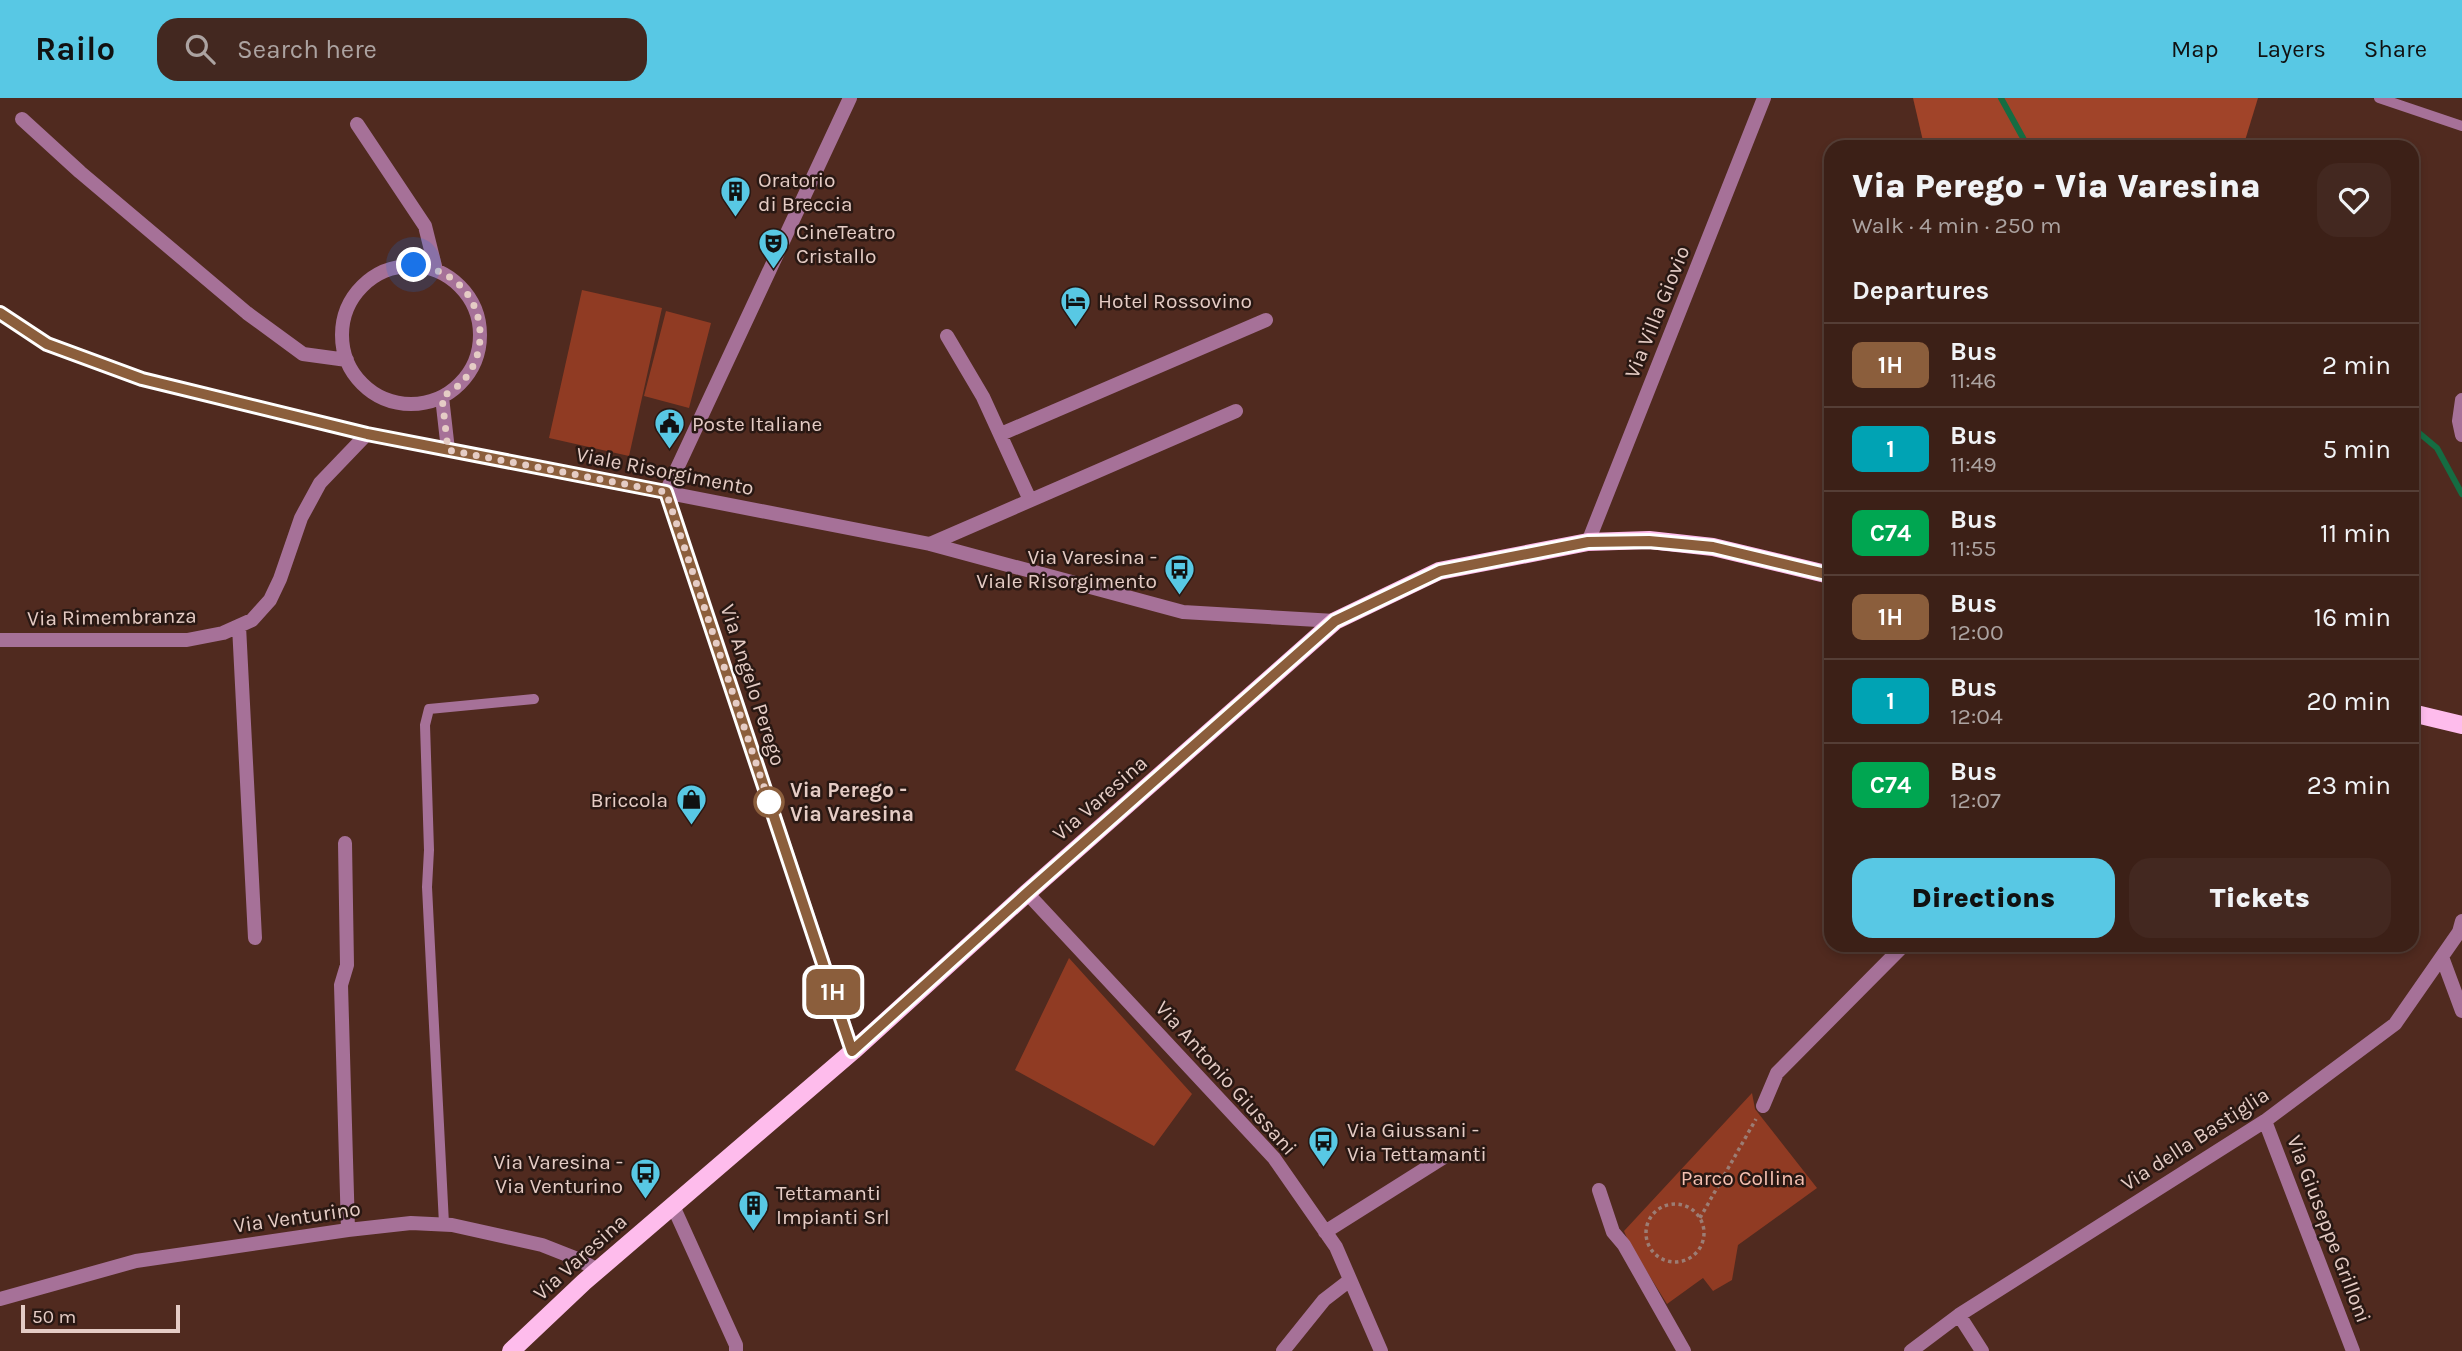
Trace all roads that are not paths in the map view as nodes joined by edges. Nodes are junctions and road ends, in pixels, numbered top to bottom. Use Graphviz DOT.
graph roads {
  1 [pos="849,98"];
  2 [pos="1764,98"];
  3 [pos="2379,98"];
  4 [pos="22,119"];
  5 [pos="357,124"];
  6 [pos="2462,126"];
  7 [pos="436,270"];
  8 [pos="0,313"];
  9 [pos="1266,320"];
  10 [pos="947,336"];
  11 [pos="347,360"];
  12 [pos="442,397"];
  13 [pos="2462,400"];
  14 [pos="1236,411"];
  15 [pos="367,434"];
  16 [pos="1000,435"];
  17 [pos="2462,435"];
  18 [pos="448,450"];
  19 [pos="666,492"];
  20 [pos="1030,500"];
  21 [pos="1588,542"];
  22 [pos="930,544"];
  23 [pos="1824,574"];
  24 [pos="1335,621"];
  25 [pos="239,626"];
  26 [pos="0,640"];
  27 [pos="534,699"];
  28 [pos="2419,715"];
  29 [pos="2462,725"];
  30 [pos="345,843"];
  31 [pos="1027,893"];
  32 [pos="2462,921"];
  33 [pos="255,938"];
  34 [pos="1897,952"];
  35 [pos="2442,957"];
  36 [pos="2462,1010"];
  37 [pos="852,1051"];
  38 [pos="1763,1106"];
  39 [pos="2265,1121"];
  40 [pos="1444,1157"];
  41 [pos="1600,1190"];
  42 [pos="673,1206"];
  43 [pos="444,1224"];
  44 [pos="348,1230"];
  45 [pos="1325,1232"];
  46 [pos="598,1270"];
  47 [pos="1350,1280"];
  48 [pos="0,1299"];
  49 [pos="1959,1315"];
  50 [pos="511,1351"];
  51 [pos="736,1351"];
  52 [pos="1283,1351"];
  53 [pos="1381,1351"];
  54 [pos="1684,1351"];
  55 [pos="1911,1351"];
  56 [pos="1982,1351"];
  57 [pos="2353,1351"];
  1 -- 19 [label="street"];
  2 -- 21 [label="street, Via Villa Giovio"];
  3 -- 6 [label="lane"];
  4 -- 11 [label="street"];
  5 -- 7 [label="street"];
  7 -- 11 [label="street"];
  7 -- 12 [label="street"];
  8 -- 15 [label="street, Viale Risorgimento"];
  9 -- 16 [label="street"];
  10 -- 16 [label="street"];
  11 -- 12 [label="street"];
  12 -- 18 [label="street"];
  13 -- 17 [label="street"];
  14 -- 20 [label="street"];
  15 -- 18 [label="street, Viale Risorgimento"];
  15 -- 25 [label="street, Via Rimembranza"];
  16 -- 20 [label="street"];
  18 -- 19 [label="street, Viale Risorgimento"];
  19 -- 22 [label="street, Viale Risorgimento"];
  19 -- 37 [label="street, Via Angelo Perego"];
  20 -- 22 [label="street"];
  21 -- 23 [label="main road, Via Varesina"];
  21 -- 24 [label="main road, Via Varesina"];
  22 -- 24 [label="street, Viale Risorgimento"];
  24 -- 31 [label="main road, Via Varesina"];
  25 -- 26 [label="street, Via Rimembranza"];
  25 -- 33 [label="street"];
  27 -- 43 [label="lane"];
  28 -- 29 [label="main road"];
  30 -- 44 [label="street"];
  31 -- 37 [label="main road, Via Varesina"];
  31 -- 45 [label="street, Via Antonio Giussani"];
  32 -- 35 [label="street, Via della Bastiglia"];
  34 -- 38 [label="street"];
  35 -- 36 [label="street"];
  35 -- 39 [label="street, Via della Bastiglia"];
  37 -- 42 [label="main road, Via Varesina"];
  39 -- 49 [label="street, Via della Bastiglia"];
  39 -- 57 [label="street, Via Giuseppe Grilloni"];
  40 -- 45 [label="street"];
  41 -- 54 [label="street"];
  42 -- 46 [label="main road, Via Varesina"];
  42 -- 51 [label="street"];
  43 -- 44 [label="street, Via Venturino"];
  43 -- 46 [label="street, Via Venturino"];
  44 -- 48 [label="street, Via Venturino"];
  45 -- 47 [label="street, Via Antonio Giussani"];
  46 -- 50 [label="main road, Via Varesina"];
  47 -- 52 [label="street"];
  47 -- 53 [label="street, Via Antonio Giussani"];
  49 -- 55 [label="street, Via della Bastiglia"];
  49 -- 56 [label="street"];
}
